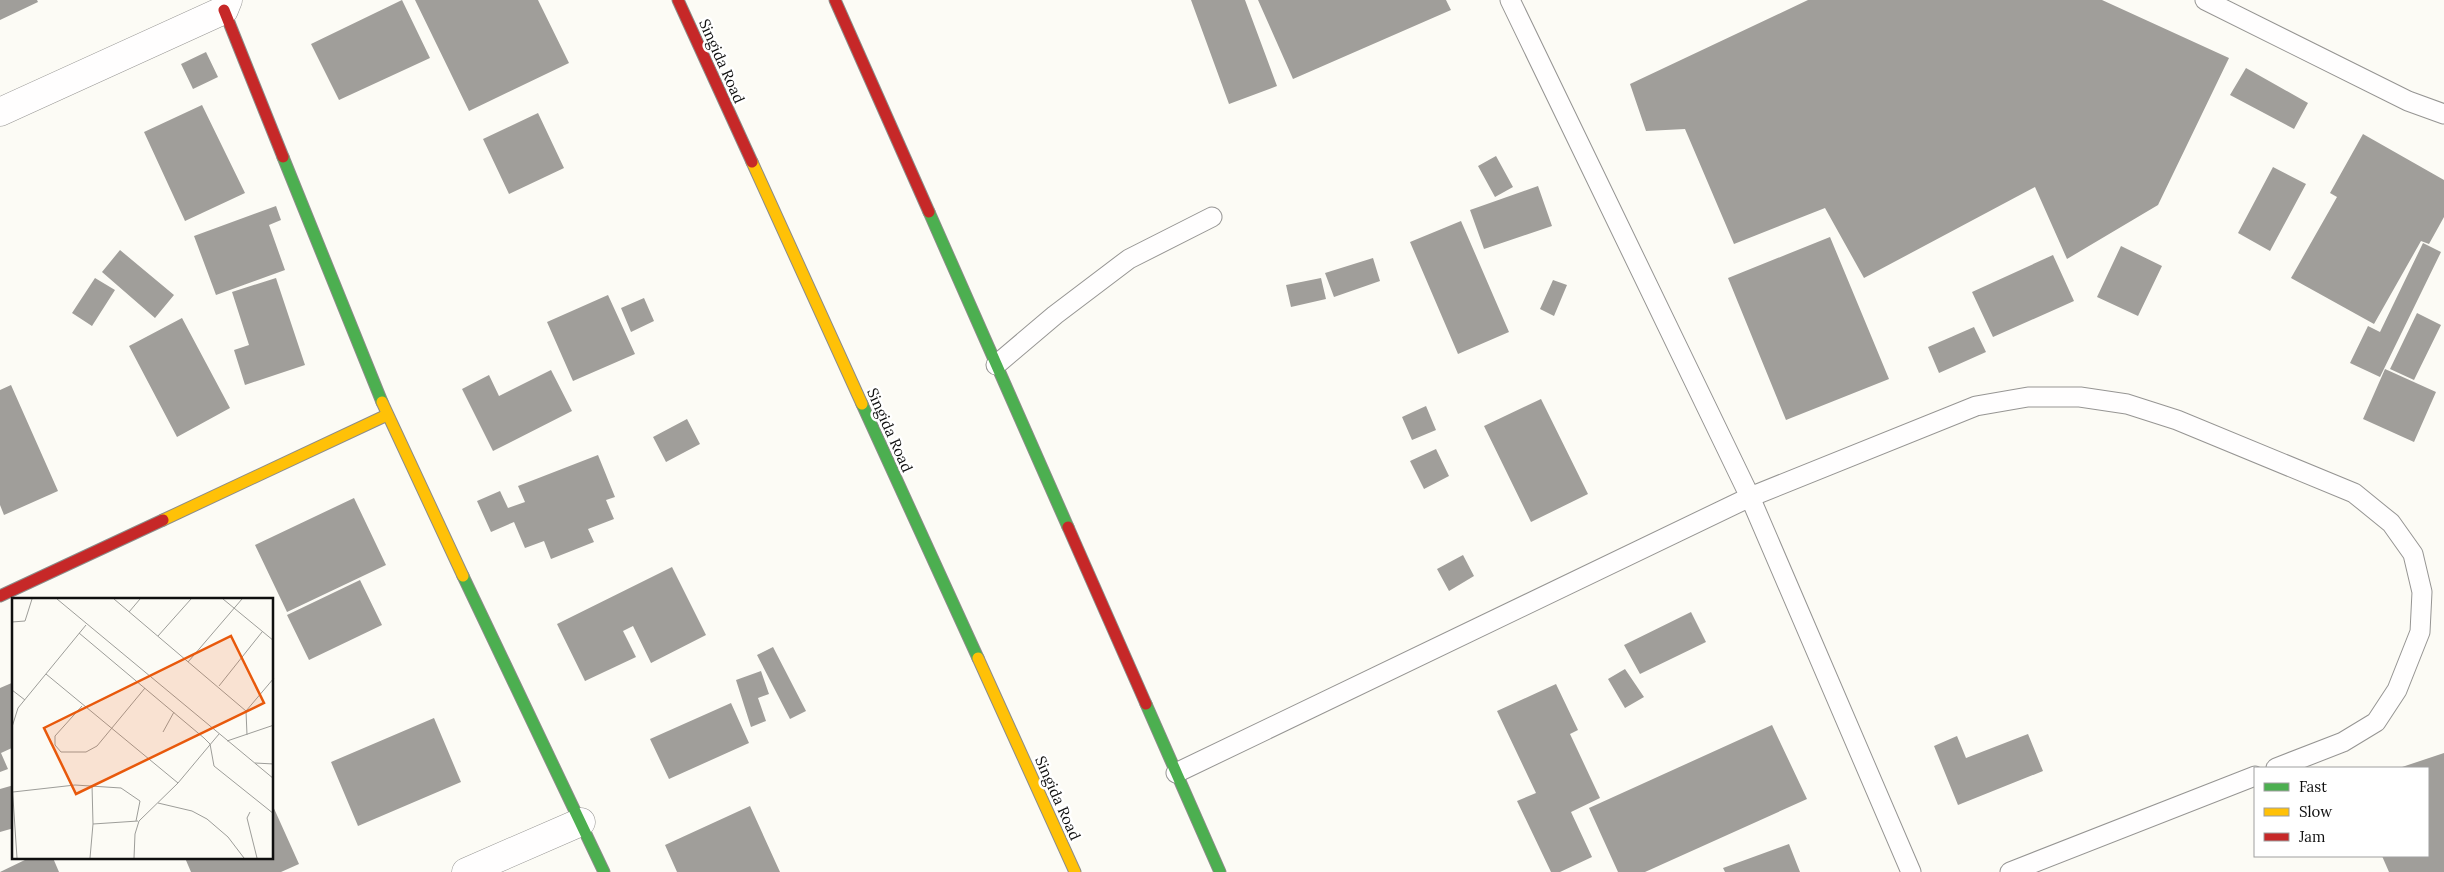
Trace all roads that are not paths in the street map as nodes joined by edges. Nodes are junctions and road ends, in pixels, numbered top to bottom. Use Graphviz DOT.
graph roads {
  1 [pos="678,0"];
  2 [pos="835,0"];
  3 [pos="1510,0"];
  4 [pos="2206,0"];
  5 [pos="226,5"];
  6 [pos="2238,8"];
  7 [pos="0,112"];
  8 [pos="2444,114"];
  9 [pos="1212,217"];
  10 [pos="996,365"];
  11 [pos="387,415"];
  12 [pos="1750,497"];
  13 [pos="0,596"];
  14 [pos="2279,767"];
  15 [pos="1176,773"];
  16 [pos="2254,776"];
  17 [pos="582,822"];
  18 [pos="466,872"];
  19 [pos="604,872"];
  20 [pos="1075,872"];
  21 [pos="1220,872"];
  22 [pos="1910,872"];
  23 [pos="2010,872"];
  1 -- 20 [label="main road, Singida Road"];
  2 -- 10 [label="main road"];
  3 -- 12 [label="lane"];
  4 -- 6 [label="lane"];
  5 -- 7 [label="street"];
  5 -- 11 [label="main road"];
  6 -- 8 [label="lane"];
  9 -- 10 [label="lane"];
  10 -- 15 [label="main road"];
  11 -- 13 [label="main road"];
  11 -- 17 [label="main road"];
  12 -- 14 [label="lane"];
  12 -- 15 [label="lane"];
  12 -- 22 [label="lane"];
  15 -- 21 [label="main road"];
  16 -- 23 [label="lane"];
  17 -- 18 [label="street"];
  17 -- 19 [label="main road"];
}
